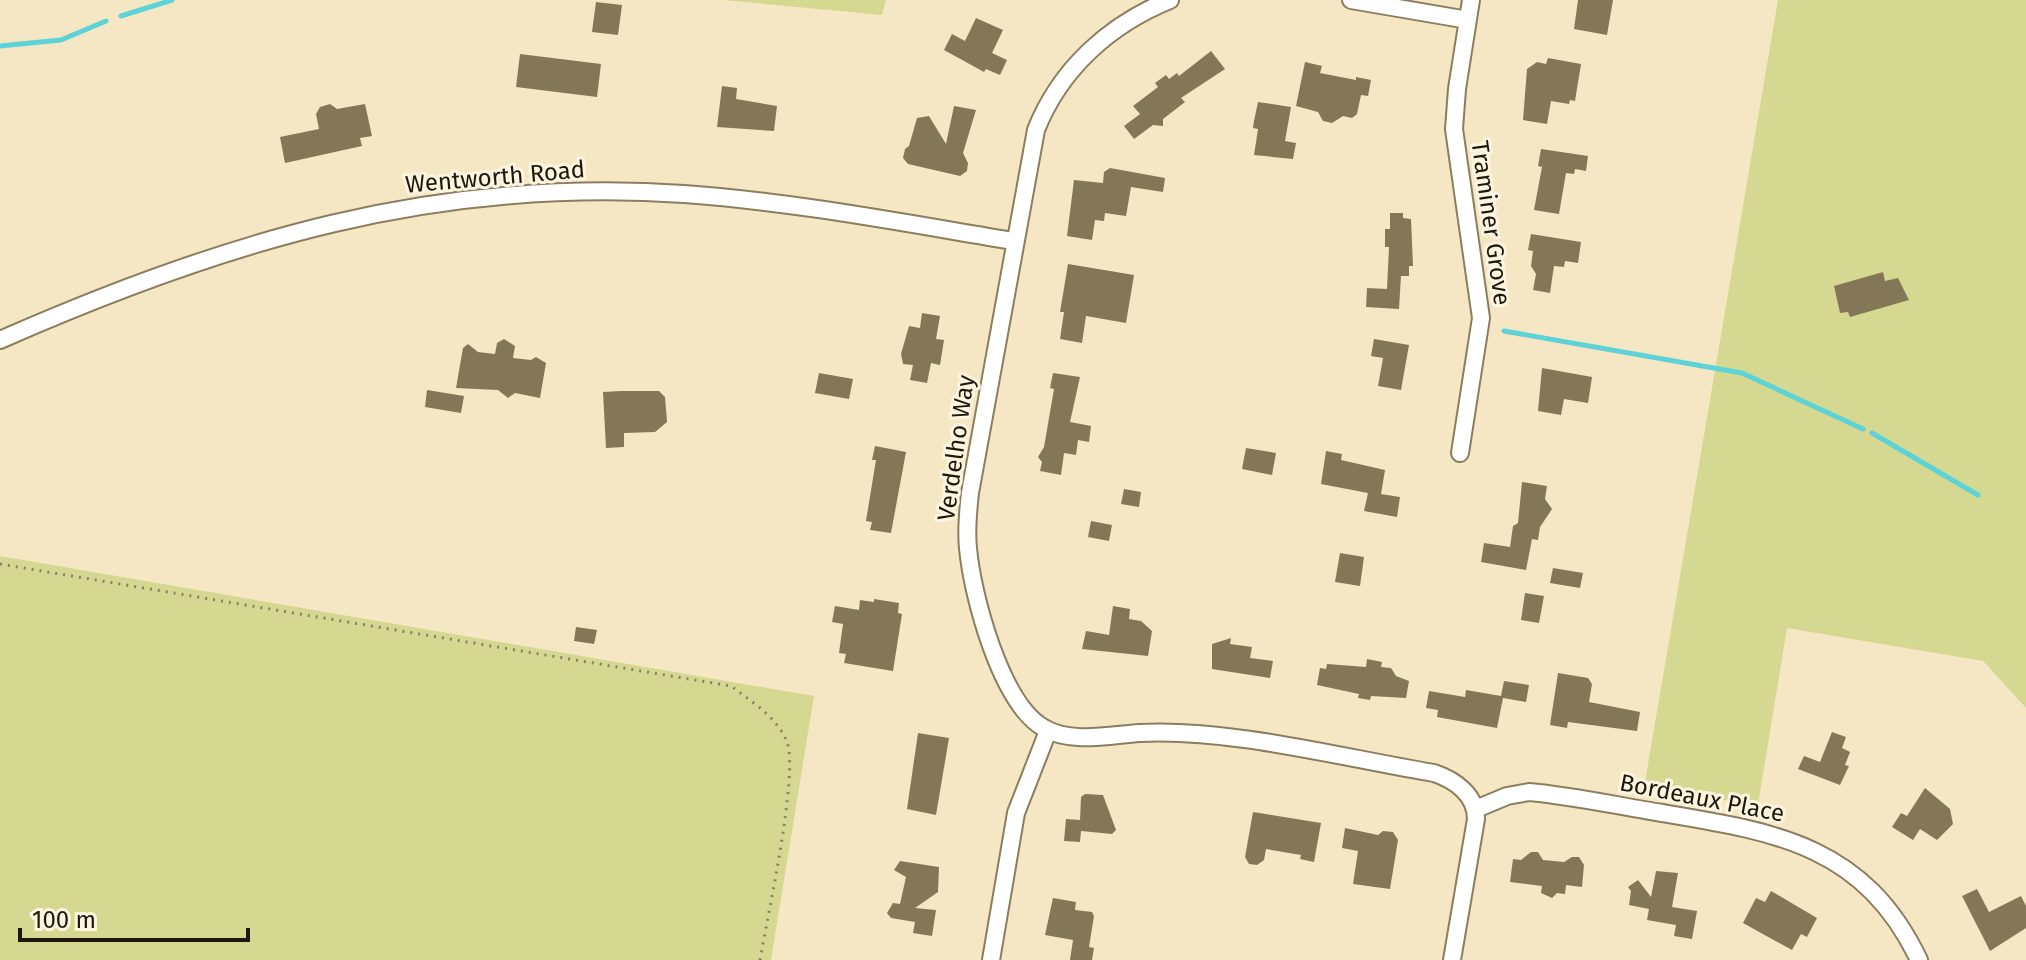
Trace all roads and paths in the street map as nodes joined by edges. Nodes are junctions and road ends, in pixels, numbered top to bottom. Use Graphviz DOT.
graph roads {
  1 [pos="1170,0"];
  2 [pos="1351,0"];
  3 [pos="1471,0"];
  4 [pos="1468,20"];
  5 [pos="1013,241"];
  6 [pos="0,340"];
  7 [pos="1460,453"];
  8 [pos="0,564"];
  9 [pos="1048,731"];
  10 [pos="1476,809"];
  11 [pos="760,960"];
  12 [pos="991,960"];
  13 [pos="1452,960"];
  14 [pos="1919,960"];
  1 -- 5 [label="street, Verdelho Way"];
  2 -- 4 [label="street"];
  3 -- 4 [label="street, Traminer Grove"];
  4 -- 7 [label="street, Traminer Grove"];
  5 -- 6 [label="street, Wentworth Road"];
  5 -- 9 [label="street, Verdelho Way"];
  8 -- 11 [label="path"];
  9 -- 10 [label="street"];
  9 -- 12 [label="street"];
  10 -- 13 [label="street"];
  10 -- 14 [label="street, Bordeaux Place"];
}
